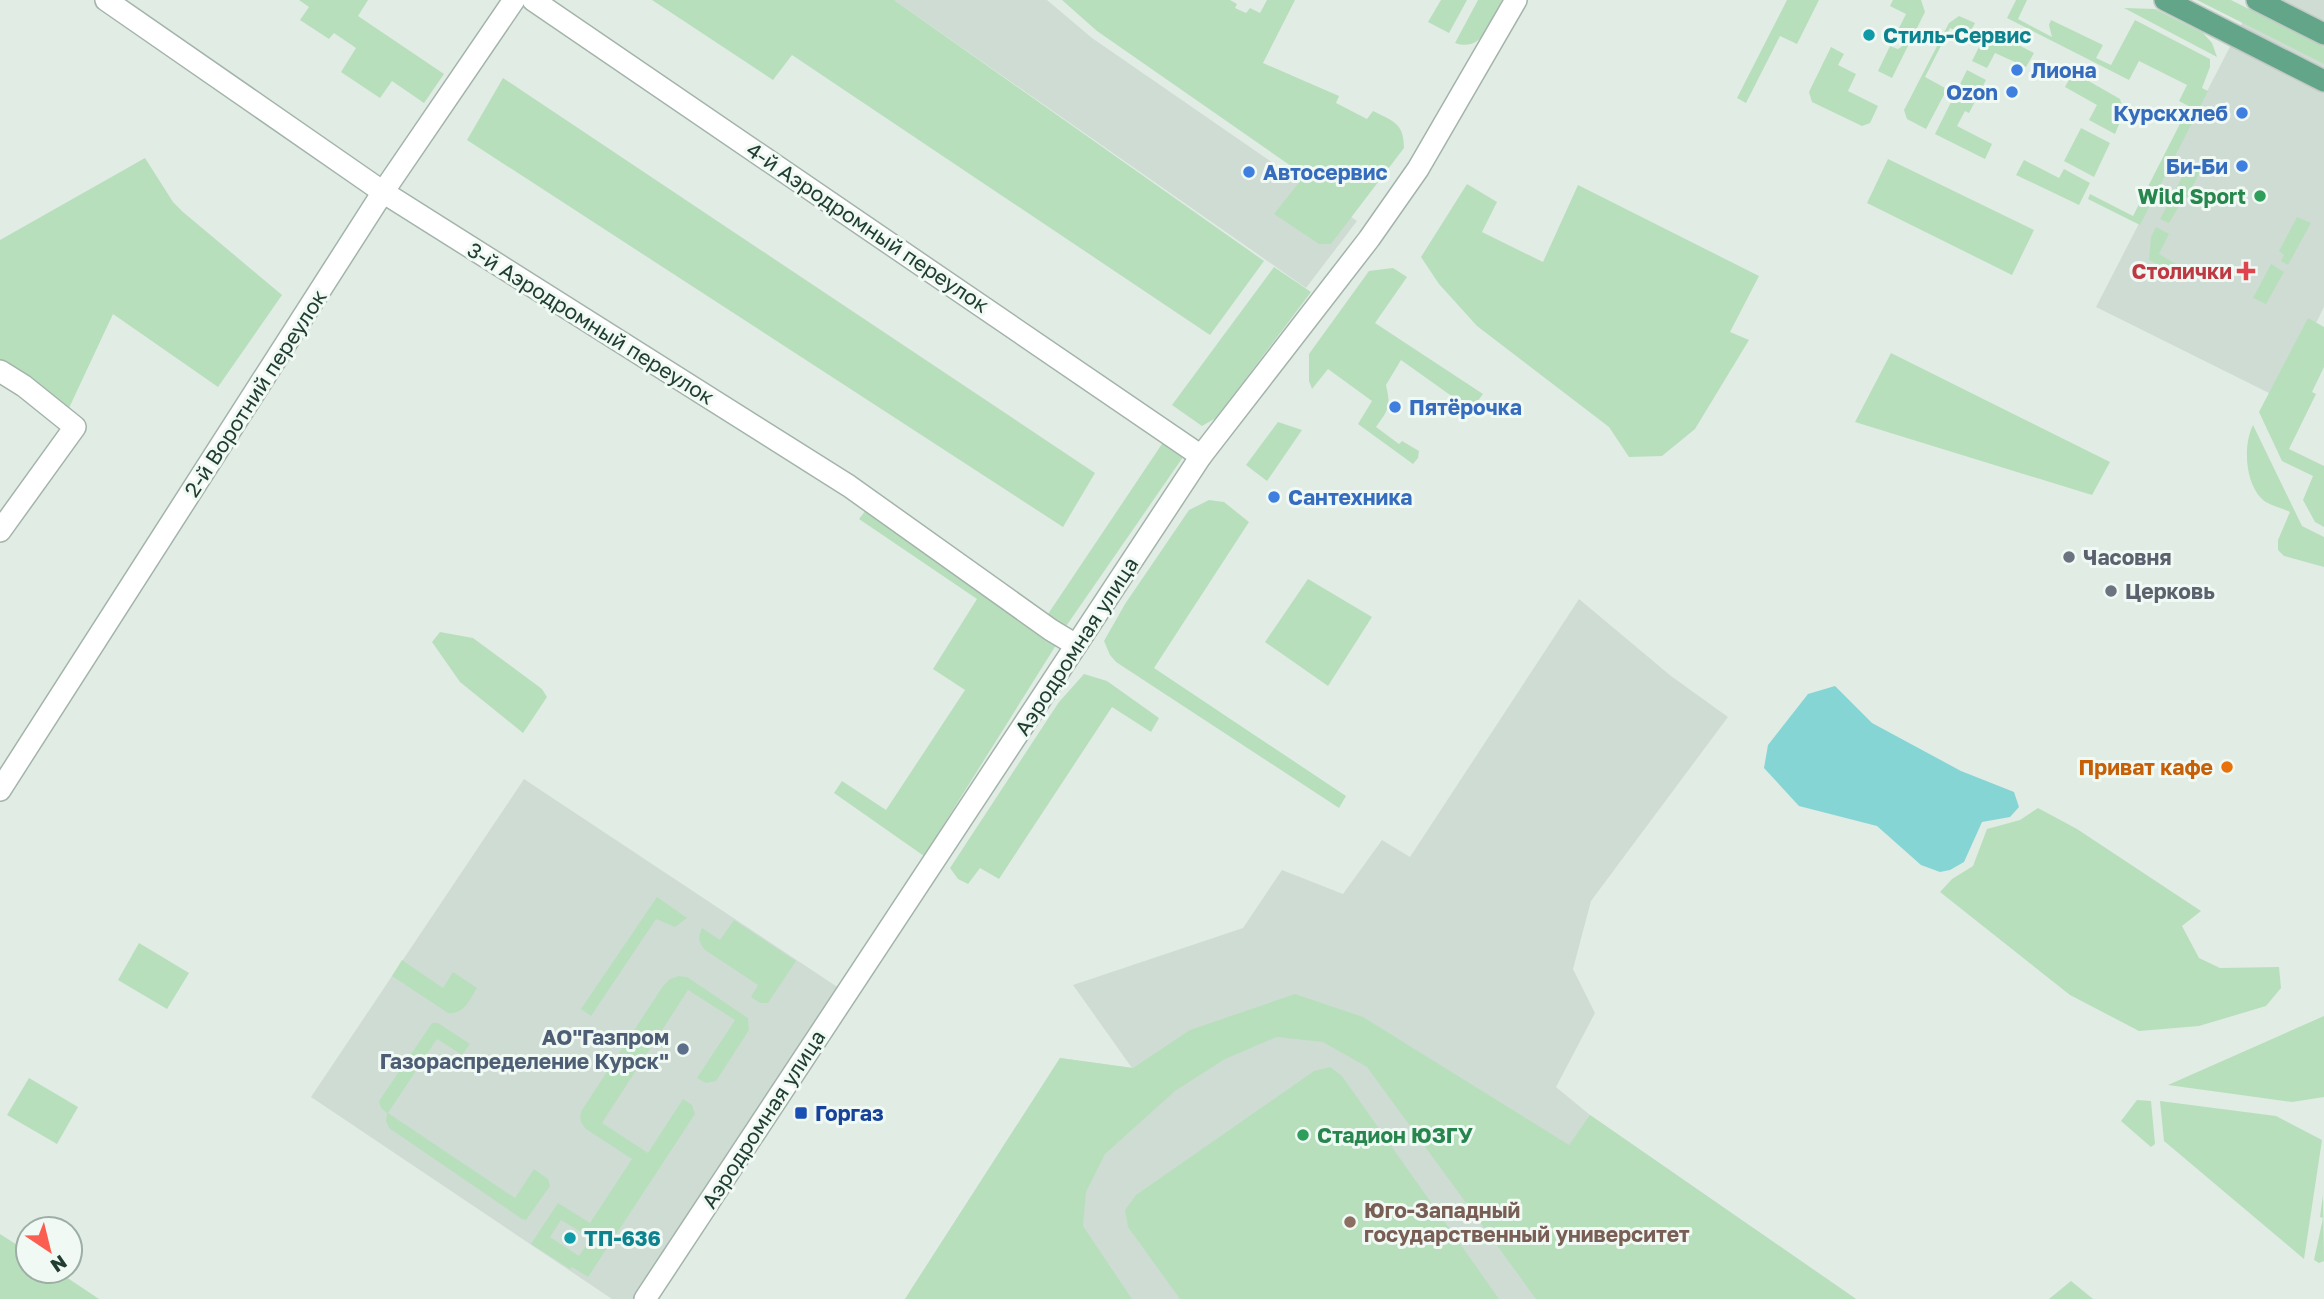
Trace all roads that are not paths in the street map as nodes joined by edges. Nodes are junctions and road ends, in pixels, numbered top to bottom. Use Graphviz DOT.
graph roads {
  1 [pos="106,0"];
  2 [pos="514,0"];
  3 [pos="533,0"];
  4 [pos="1516,0"];
  5 [pos="2165,0"];
  6 [pos="2257,0"];
  7 [pos="2324,34"];
  8 [pos="2324,81"];
  9 [pos="383,192"];
  10 [pos="0,371"];
  11 [pos="1201,456"];
  12 [pos="0,531"];
  13 [pos="1076,645"];
  14 [pos="0,790"];
  15 [pos="645,1299"];
  1 -- 9 [label="street, 3-й Аэродромный переулок"];
  2 -- 9 [label="street, 2-й Воротний переулок"];
  3 -- 11 [label="street, 4-й Аэродромный переулок"];
  4 -- 11 [label="street, Аэродромная улица"];
  5 -- 8 [label="main road"];
  6 -- 7 [label="main road"];
  9 -- 13 [label="street, 3-й Аэродромный переулок"];
  9 -- 14 [label="street, 2-й Воротний переулок"];
  10 -- 12 [label="street"];
  11 -- 13 [label="street, Аэродромная улица"];
  13 -- 15 [label="street, Аэродромная улица"];
}
